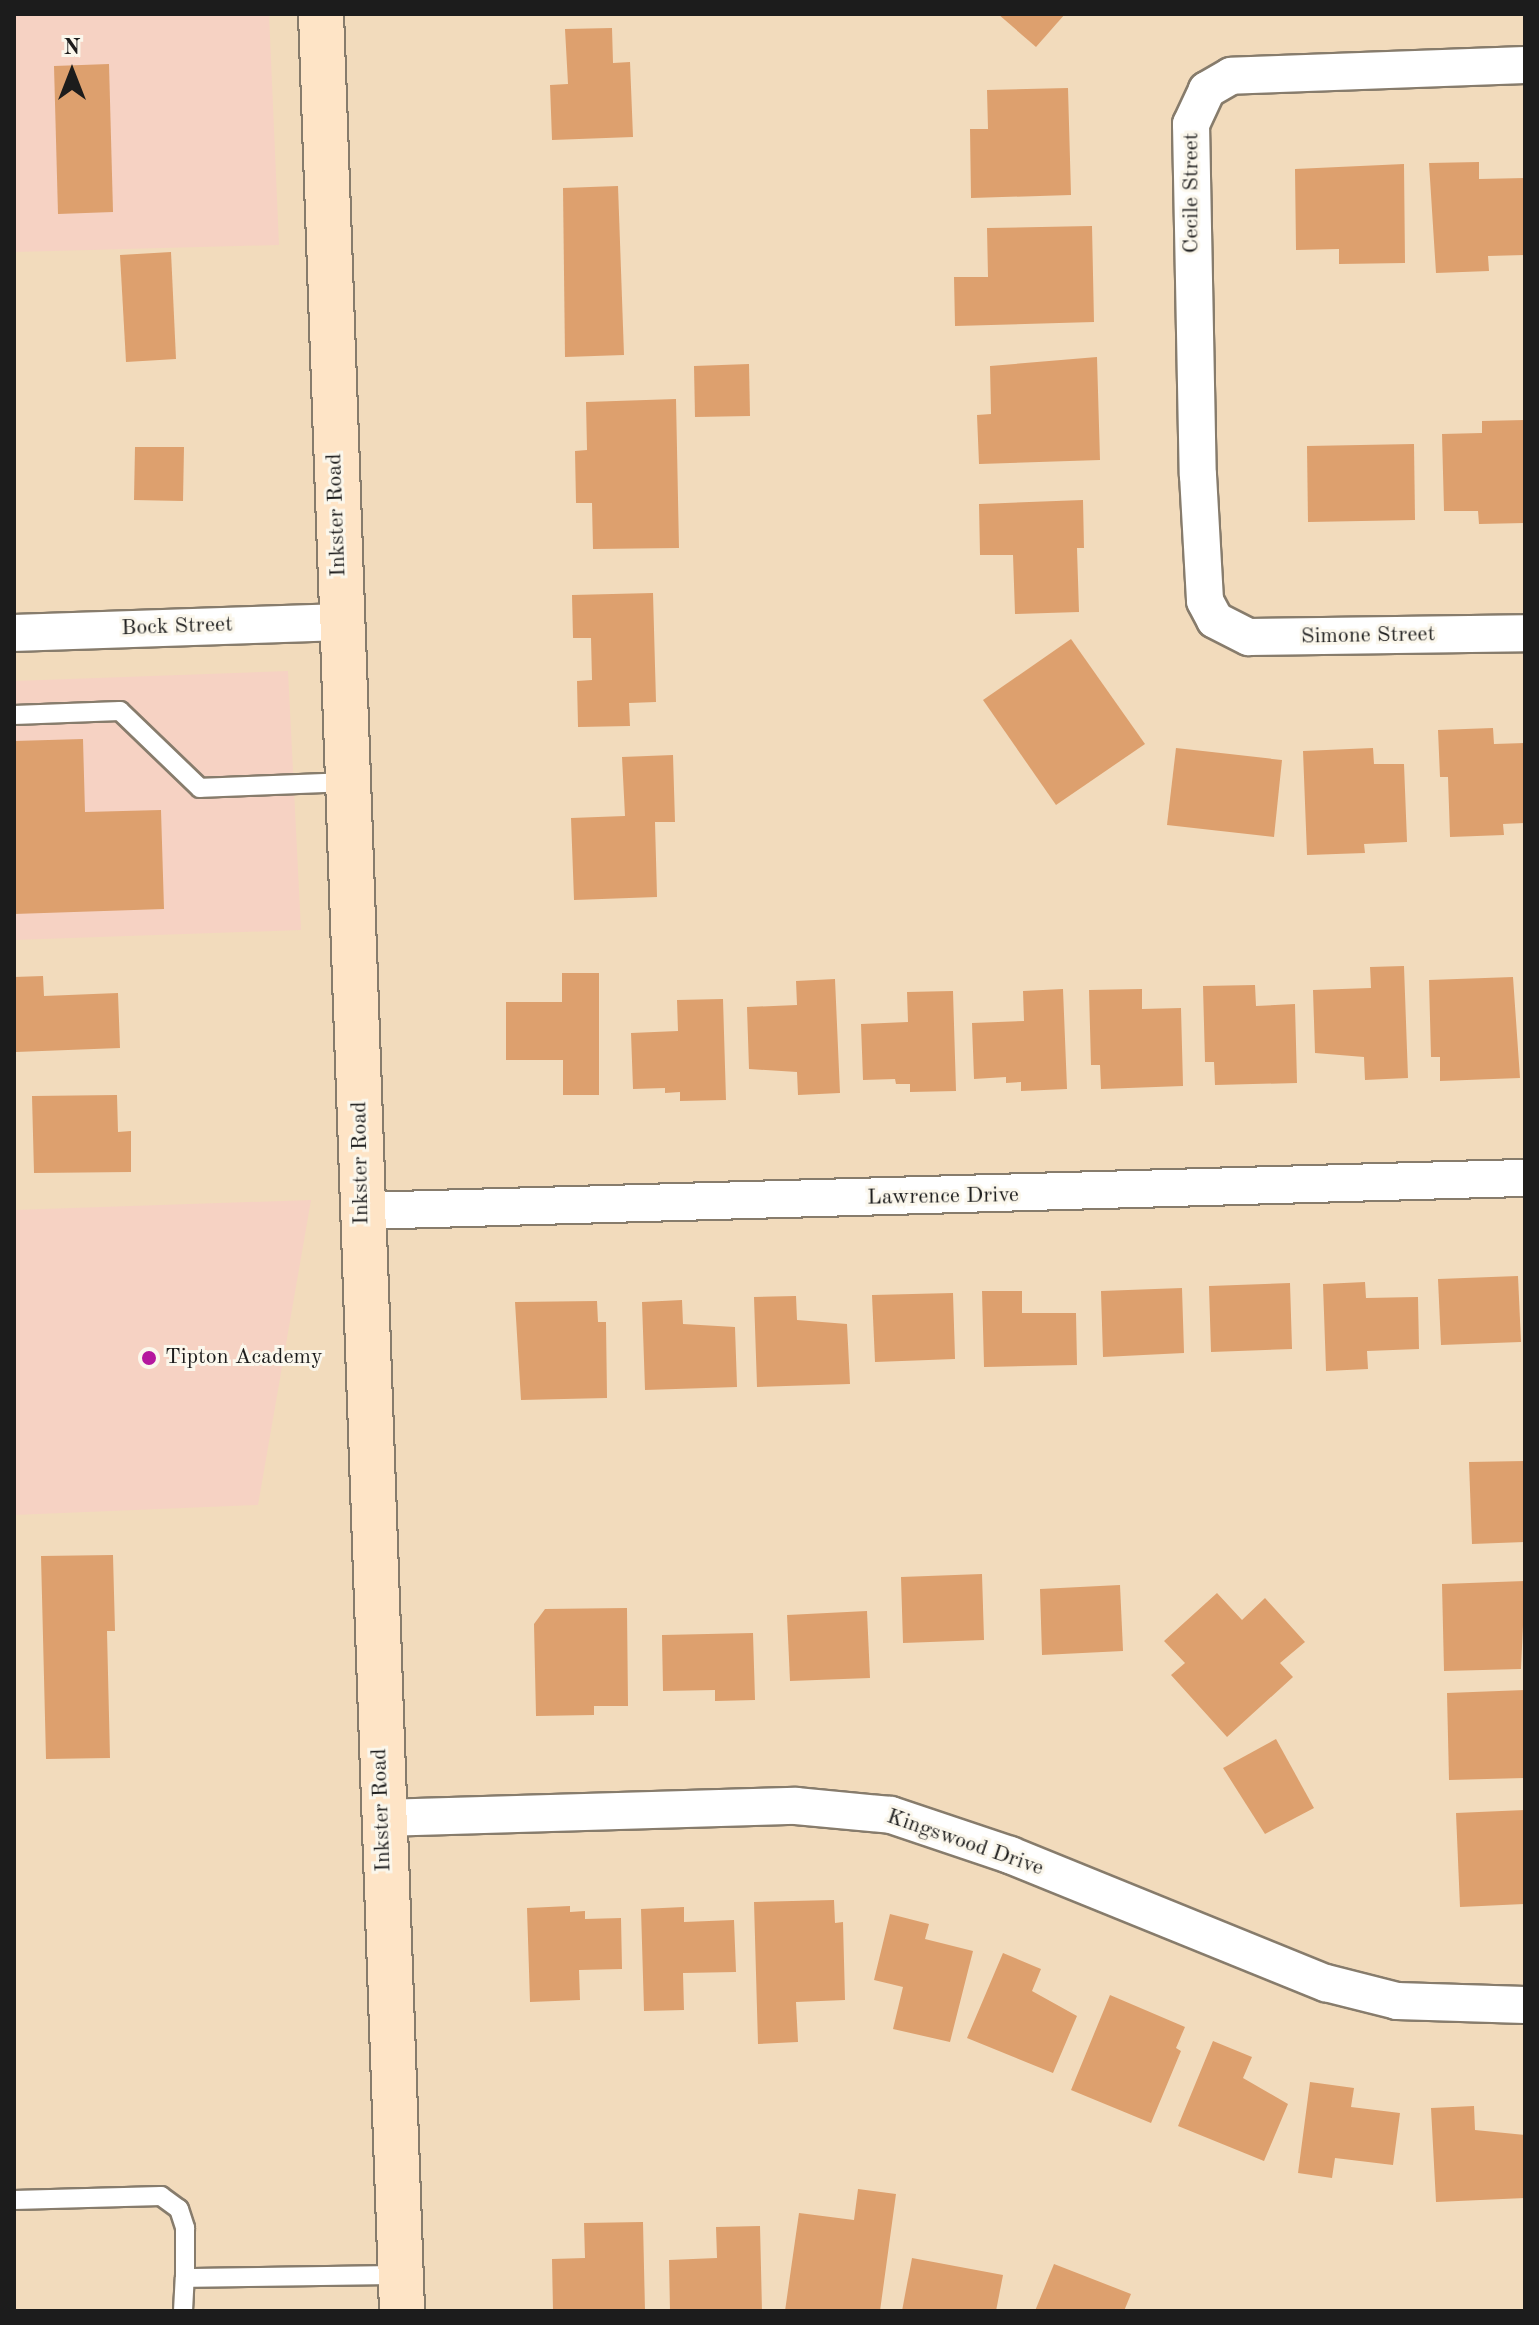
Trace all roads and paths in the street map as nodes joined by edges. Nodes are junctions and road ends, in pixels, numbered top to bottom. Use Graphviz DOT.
graph roads {
  1 [pos="321,14"];
  2 [pos="1525,65"];
  3 [pos="1215,620"];
  4 [pos="340,622"];
  5 [pos="14,633"];
  6 [pos="1525,633"];
  7 [pos="14,715"];
  8 [pos="347,782"];
  9 [pos="1525,1178"];
  10 [pos="362,1211"];
  11 [pos="382,1818"];
  12 [pos="1525,2005"];
  13 [pos="14,2200"];
  14 [pos="185,2278"];
  15 [pos="402,2293"];
  16 [pos="183,2311"];
  1 -- 4 [label="main road, Inkster Road"];
  2 -- 3 [label="street, Cecile Street"];
  3 -- 6 [label="street, Simone Street"];
  4 -- 5 [label="street, Bock Street"];
  4 -- 8 [label="main road, Inkster Road"];
  7 -- 8 [label="lane"];
  8 -- 10 [label="main road, Inkster Road"];
  9 -- 10 [label="street, Lawrence Drive"];
  10 -- 11 [label="main road, Inkster Road"];
  11 -- 12 [label="street, Kingswood Drive"];
  11 -- 15 [label="main road, Inkster Road"];
  13 -- 14 [label="lane"];
  14 -- 15 [label="lane"];
  14 -- 16 [label="lane"];
}
